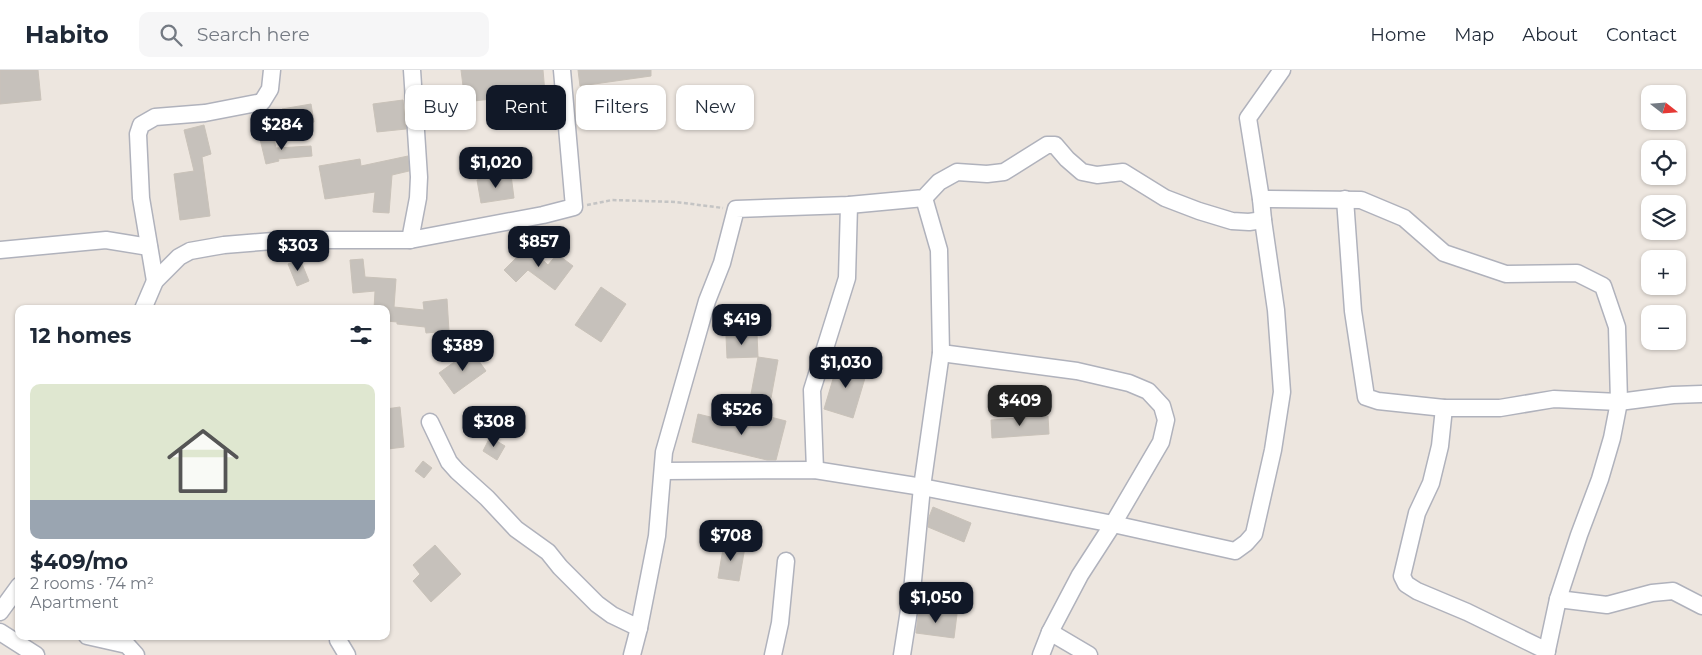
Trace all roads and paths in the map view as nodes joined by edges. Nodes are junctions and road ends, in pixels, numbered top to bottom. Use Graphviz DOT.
graph roads {
  1 [pos="272,70"];
  2 [pos="412,70"];
  3 [pos="562,70"];
  4 [pos="1282,70"];
  5 [pos="924,198"];
  6 [pos="1261,199"];
  7 [pos="1345,199"];
  8 [pos="849,205"];
  9 [pos="574,207"];
  10 [pos="736,210"];
  11 [pos="1263,220"];
  12 [pos="410,240"];
  13 [pos="149,247"];
  14 [pos="0,250"];
  15 [pos="155,281"];
  16 [pos="145,305"];
  17 [pos="941,353"];
  18 [pos="1702,394"];
  19 [pos="1619,402"];
  20 [pos="1444,408"];
  21 [pos="430,422"];
  22 [pos="815,470"];
  23 [pos="664,471"];
  24 [pos="922,487"];
  25 [pos="1113,524"];
  26 [pos="786,561"];
  27 [pos="15,591"];
  28 [pos="1558,599"];
  29 [pos="1702,606"];
  30 [pos="0,612"];
  31 [pos="639,628"];
  32 [pos="1050,632"];
  33 [pos="16,640"];
  34 [pos="104,640"];
  35 [pos="338,640"];
  36 [pos="1546,653"];
  37 [pos="36,655"];
  38 [pos="136,655"];
  39 [pos="347,655"];
  40 [pos="632,655"];
  41 [pos="773,655"];
  42 [pos="902,655"];
  43 [pos="1041,655"];
  44 [pos="1089,655"];
  1 -- 13 [label="street"];
  2 -- 12 [label="street"];
  3 -- 9 [label="street"];
  4 -- 6 [label="street"];
  5 -- 8 [label="street"];
  5 -- 11 [label="street"];
  5 -- 17 [label="street"];
  6 -- 7 [label="street"];
  6 -- 11 [label="street"];
  7 -- 19 [label="street"];
  7 -- 20 [label="street"];
  8 -- 10 [label="street"];
  8 -- 22 [label="street"];
  9 -- 10 [label="path"];
  9 -- 12 [label="street"];
  10 -- 23 [label="street"];
  11 -- 25 [label="street"];
  12 -- 15 [label="street"];
  13 -- 14 [label="street"];
  13 -- 15 [label="street"];
  15 -- 16 [label="street"];
  17 -- 24 [label="street"];
  17 -- 25 [label="street"];
  18 -- 19 [label="street"];
  19 -- 20 [label="street"];
  19 -- 28 [label="street"];
  20 -- 36 [label="street"];
  21 -- 31 [label="street"];
  22 -- 23 [label="street"];
  22 -- 24 [label="street"];
  23 -- 31 [label="street"];
  24 -- 25 [label="street"];
  24 -- 42 [label="street"];
  25 -- 32 [label="street"];
  26 -- 41 [label="street"];
  27 -- 30 [label="street"];
  28 -- 29 [label="street"];
  28 -- 36 [label="street"];
  31 -- 40 [label="street"];
  32 -- 43 [label="street"];
  32 -- 44 [label="street"];
  33 -- 37 [label="street"];
  34 -- 38 [label="street"];
  35 -- 39 [label="street"];
}
